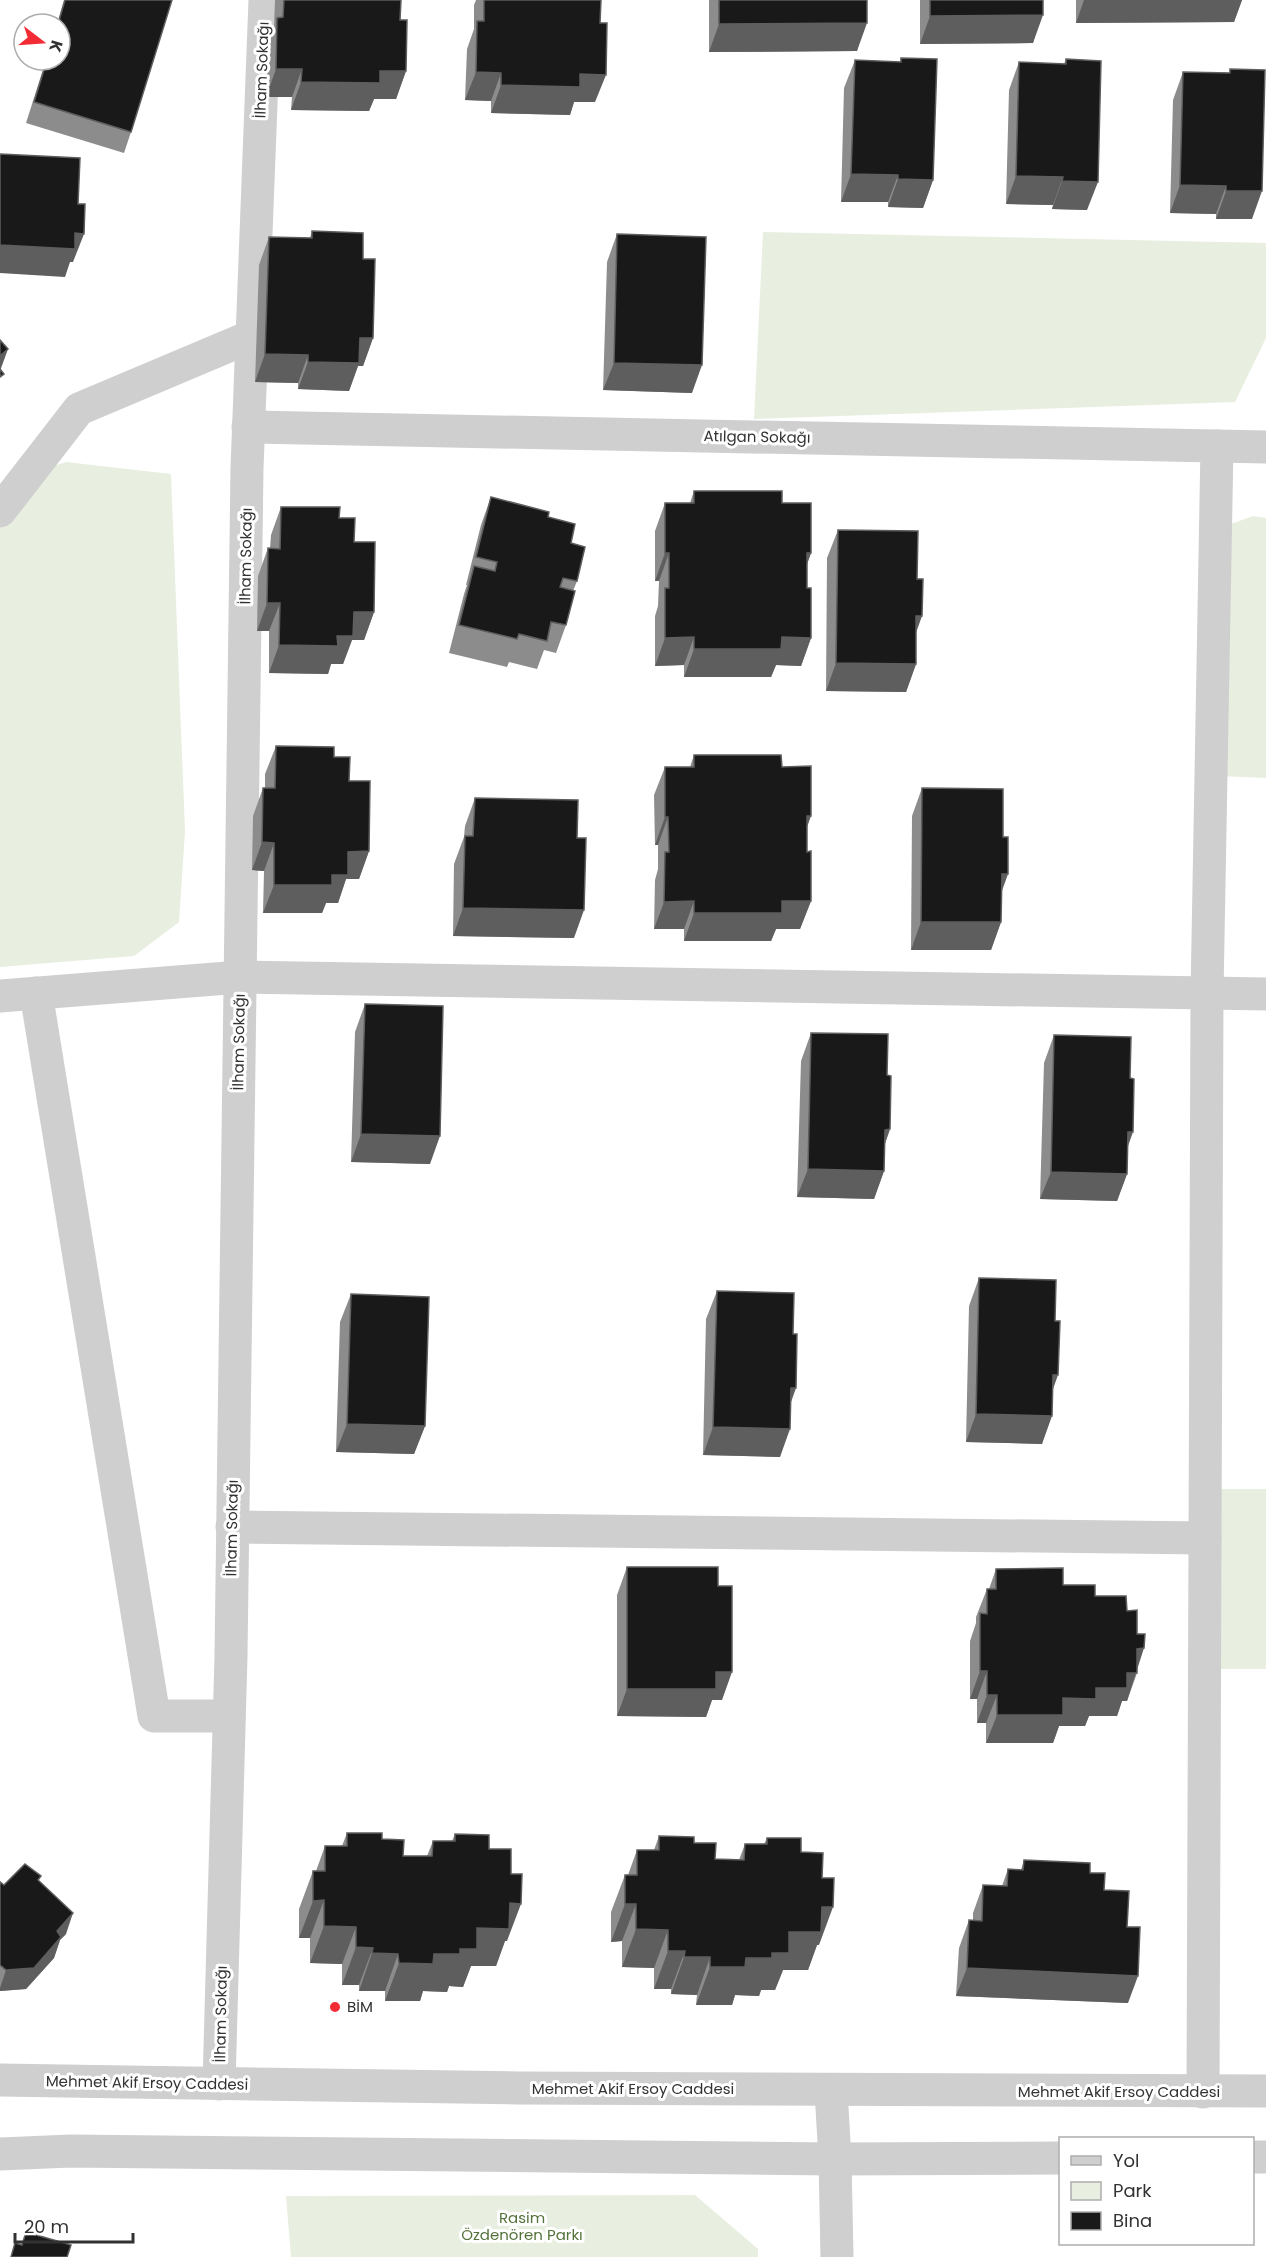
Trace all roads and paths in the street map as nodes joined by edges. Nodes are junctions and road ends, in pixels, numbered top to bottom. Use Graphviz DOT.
graph roads {
  1 [pos="265,0"];
  2 [pos="252,336"];
  3 [pos="248,427"];
  4 [pos="1217,446"];
  5 [pos="1266,447"];
  6 [pos="0,511"];
  7 [pos="240,977"];
  8 [pos="36,993"];
  9 [pos="1207,994"];
  10 [pos="1266,994"];
  11 [pos="0,996"];
  12 [pos="232,1527"];
  13 [pos="1205,1538"];
  14 [pos="229,1716"];
  15 [pos="0,2080"];
  16 [pos="219,2084"];
  17 [pos="831,2091"];
  18 [pos="1266,2091"];
  19 [pos="1203,2092"];
  20 [pos="0,2154"];
  21 [pos="1059,2158"];
  22 [pos="835,2159"];
  23 [pos="837,2257"];
  1 -- 2 [label="street, İlham Sokağı"];
  2 -- 3 [label="street, İlham Sokağı"];
  2 -- 6 [label="street"];
  3 -- 4 [label="street, Atılgan Sokağı"];
  3 -- 7 [label="street, İlham Sokağı"];
  4 -- 5 [label="street, Atılgan Sokağı"];
  4 -- 9 [label="street"];
  7 -- 8 [label="street"];
  7 -- 9 [label="street"];
  7 -- 12 [label="street, İlham Sokağı"];
  8 -- 11 [label="street"];
  8 -- 14 [label="street"];
  9 -- 10 [label="street"];
  9 -- 13 [label="street"];
  12 -- 13 [label="street"];
  12 -- 14 [label="street, İlham Sokağı"];
  13 -- 19 [label="street"];
  14 -- 16 [label="street, İlham Sokağı"];
  15 -- 16 [label="street, Mehmet Akif Ersoy Caddesi"];
  16 -- 17 [label="street, Mehmet Akif Ersoy Caddesi"];
  17 -- 19 [label="street, Mehmet Akif Ersoy Caddesi"];
  17 -- 22 [label="street"];
  18 -- 19 [label="street, Mehmet Akif Ersoy Caddesi"];
  20 -- 22 [label="street"];
  21 -- 22 [label="street"];
  22 -- 23 [label="street"];
}
